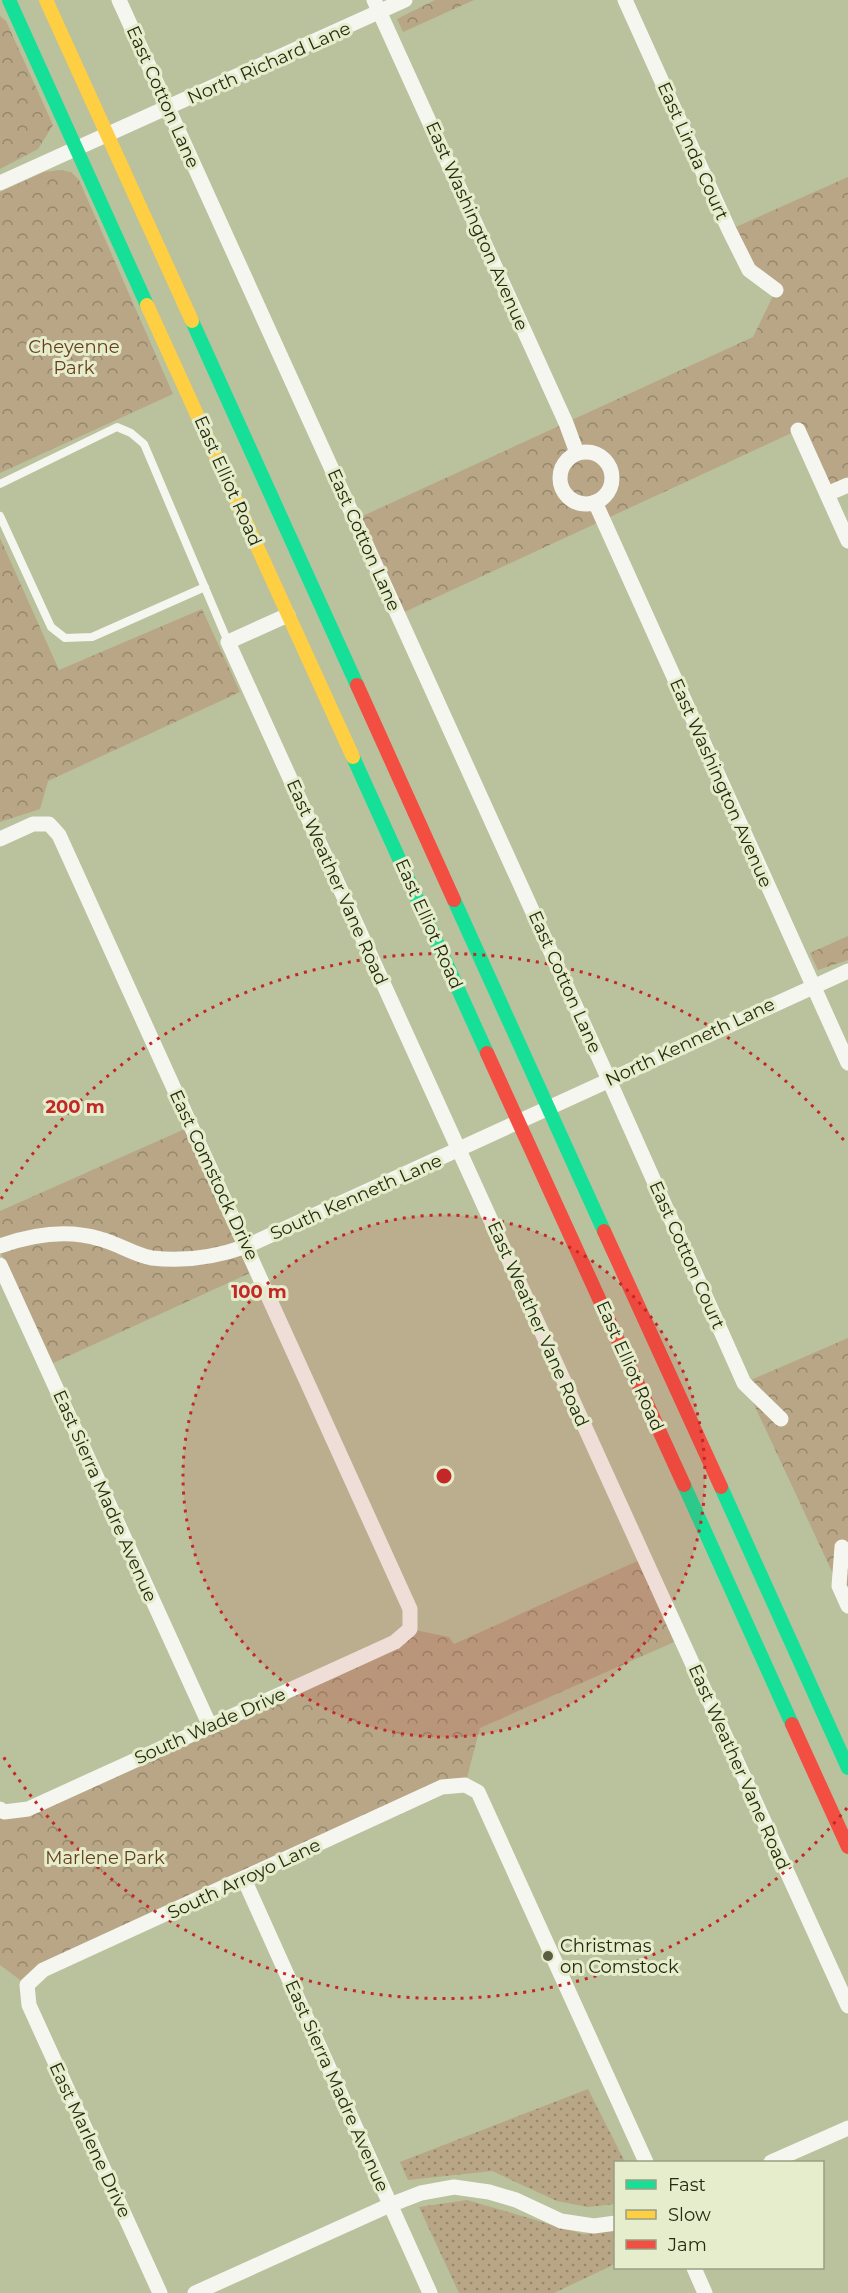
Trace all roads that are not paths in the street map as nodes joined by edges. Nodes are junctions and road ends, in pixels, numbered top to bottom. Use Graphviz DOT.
graph roads {
  1 [pos="9,0"];
  2 [pos="46,0"];
  3 [pos="119,0"];
  4 [pos="405,0"];
  5 [pos="625,0"];
  6 [pos="377,6"];
  7 [pos="167,108"];
  8 [pos="107,134"];
  9 [pos="78,147"];
  10 [pos="0,183"];
  11 [pos="776,290"];
  12 [pos="798,430"];
  13 [pos="577,453"];
  14 [pos="0,484"];
  15 [pos="848,485"];
  16 [pos="827,494"];
  17 [pos="595,502"];
  18 [pos="0,516"];
  19 [pos="848,541"];
  20 [pos="205,587"];
  21 [pos="288,615"];
  22 [pos="228,642"];
  23 [pos="0,839"];
  24 [pos="848,971"];
  25 [pos="813,986"];
  26 [pos="848,1064"];
  27 [pos="609,1080"];
  28 [pos="549,1106"];
  29 [pos="526,1119"];
  30 [pos="459,1150"];
  31 [pos="0,1246"];
  32 [pos="247,1246"];
  33 [pos="0,1265"];
  34 [pos="781,1419"];
  35 [pos="842,1547"];
  36 [pos="848,1606"];
  37 [pos="410,1629"];
  38 [pos="210,1726"];
  39 [pos="848,1768"];
  40 [pos="2,1811"];
  41 [pos="848,1847"];
  42 [pos="244,1880"];
  43 [pos="27,1985"];
  44 [pos="848,2006"];
  45 [pos="848,2128"];
  46 [pos="645,2161"];
  47 [pos="775,2161"];
  48 [pos="390,2205"];
  49 [pos="614,2223"];
  50 [pos="694,2269"];
  51 [pos="160,2293"];
  52 [pos="195,2293"];
  53 [pos="430,2293"];
  54 [pos="705,2293"];
  1 -- 9 [label="main road, East Elliot Road"];
  2 -- 8 [label="main road, East Elliot Road"];
  3 -- 7 [label="street, East Cotton Lane"];
  4 -- 6 [label="street, North Richard Lane"];
  5 -- 11 [label="street, East Linda Court"];
  6 -- 7 [label="street, North Richard Lane"];
  6 -- 13 [label="street, East Washington Avenue"];
  7 -- 8 [label="street, North Richard Lane"];
  7 -- 27 [label="street, East Cotton Lane"];
  8 -- 9 [label="street, North Richard Lane"];
  8 -- 28 [label="main road, East Elliot Road"];
  9 -- 10 [label="street, North Richard Lane"];
  9 -- 21 [label="main road, East Elliot Road"];
  12 -- 16 [label="street"];
  13 -- 17 [label="street"];
  13 -- 17 [label="street"];
  14 -- 20 [label="lane"];
  15 -- 16 [label="street"];
  16 -- 19 [label="street"];
  17 -- 25 [label="street, East Washington Avenue"];
  18 -- 20 [label="lane"];
  20 -- 22 [label="lane"];
  21 -- 22 [label="street"];
  21 -- 29 [label="main road, East Elliot Road"];
  22 -- 30 [label="street, East Weather Vane Road"];
  23 -- 32 [label="street, East Comstock Drive"];
  24 -- 25 [label="street, North Kenneth Lane"];
  25 -- 26 [label="street, East Washington Avenue"];
  25 -- 27 [label="street, North Kenneth Lane"];
  27 -- 28 [label="street, North Kenneth Lane"];
  27 -- 34 [label="street, East Cotton Court"];
  28 -- 29 [label="street, North Kenneth Lane"];
  28 -- 39 [label="main road, East Elliot Road"];
  29 -- 30 [label="street, South Kenneth Lane"];
  29 -- 41 [label="main road, East Elliot Road"];
  30 -- 32 [label="street, South Kenneth Lane"];
  30 -- 44 [label="street, East Weather Vane Road"];
  31 -- 32 [label="street, South Kenneth Lane"];
  32 -- 37 [label="street, East Comstock Drive"];
  33 -- 38 [label="street, East Sierra Madre Avenue"];
  35 -- 36 [label="street"];
  37 -- 38 [label="street, South Wade Drive"];
  38 -- 40 [label="street, South Wade Drive"];
  42 -- 43 [label="street, South Arroyo Lane"];
  42 -- 46 [label="street, South Arroyo Lane"];
  42 -- 48 [label="street, East Sierra Madre Avenue"];
  43 -- 51 [label="street, East Marlene Drive"];
  45 -- 47 [label="street"];
  48 -- 49 [label="street"];
  48 -- 52 [label="street"];
  48 -- 53 [label="street, East Sierra Madre Avenue"];
  50 -- 54 [label="street"];
}
